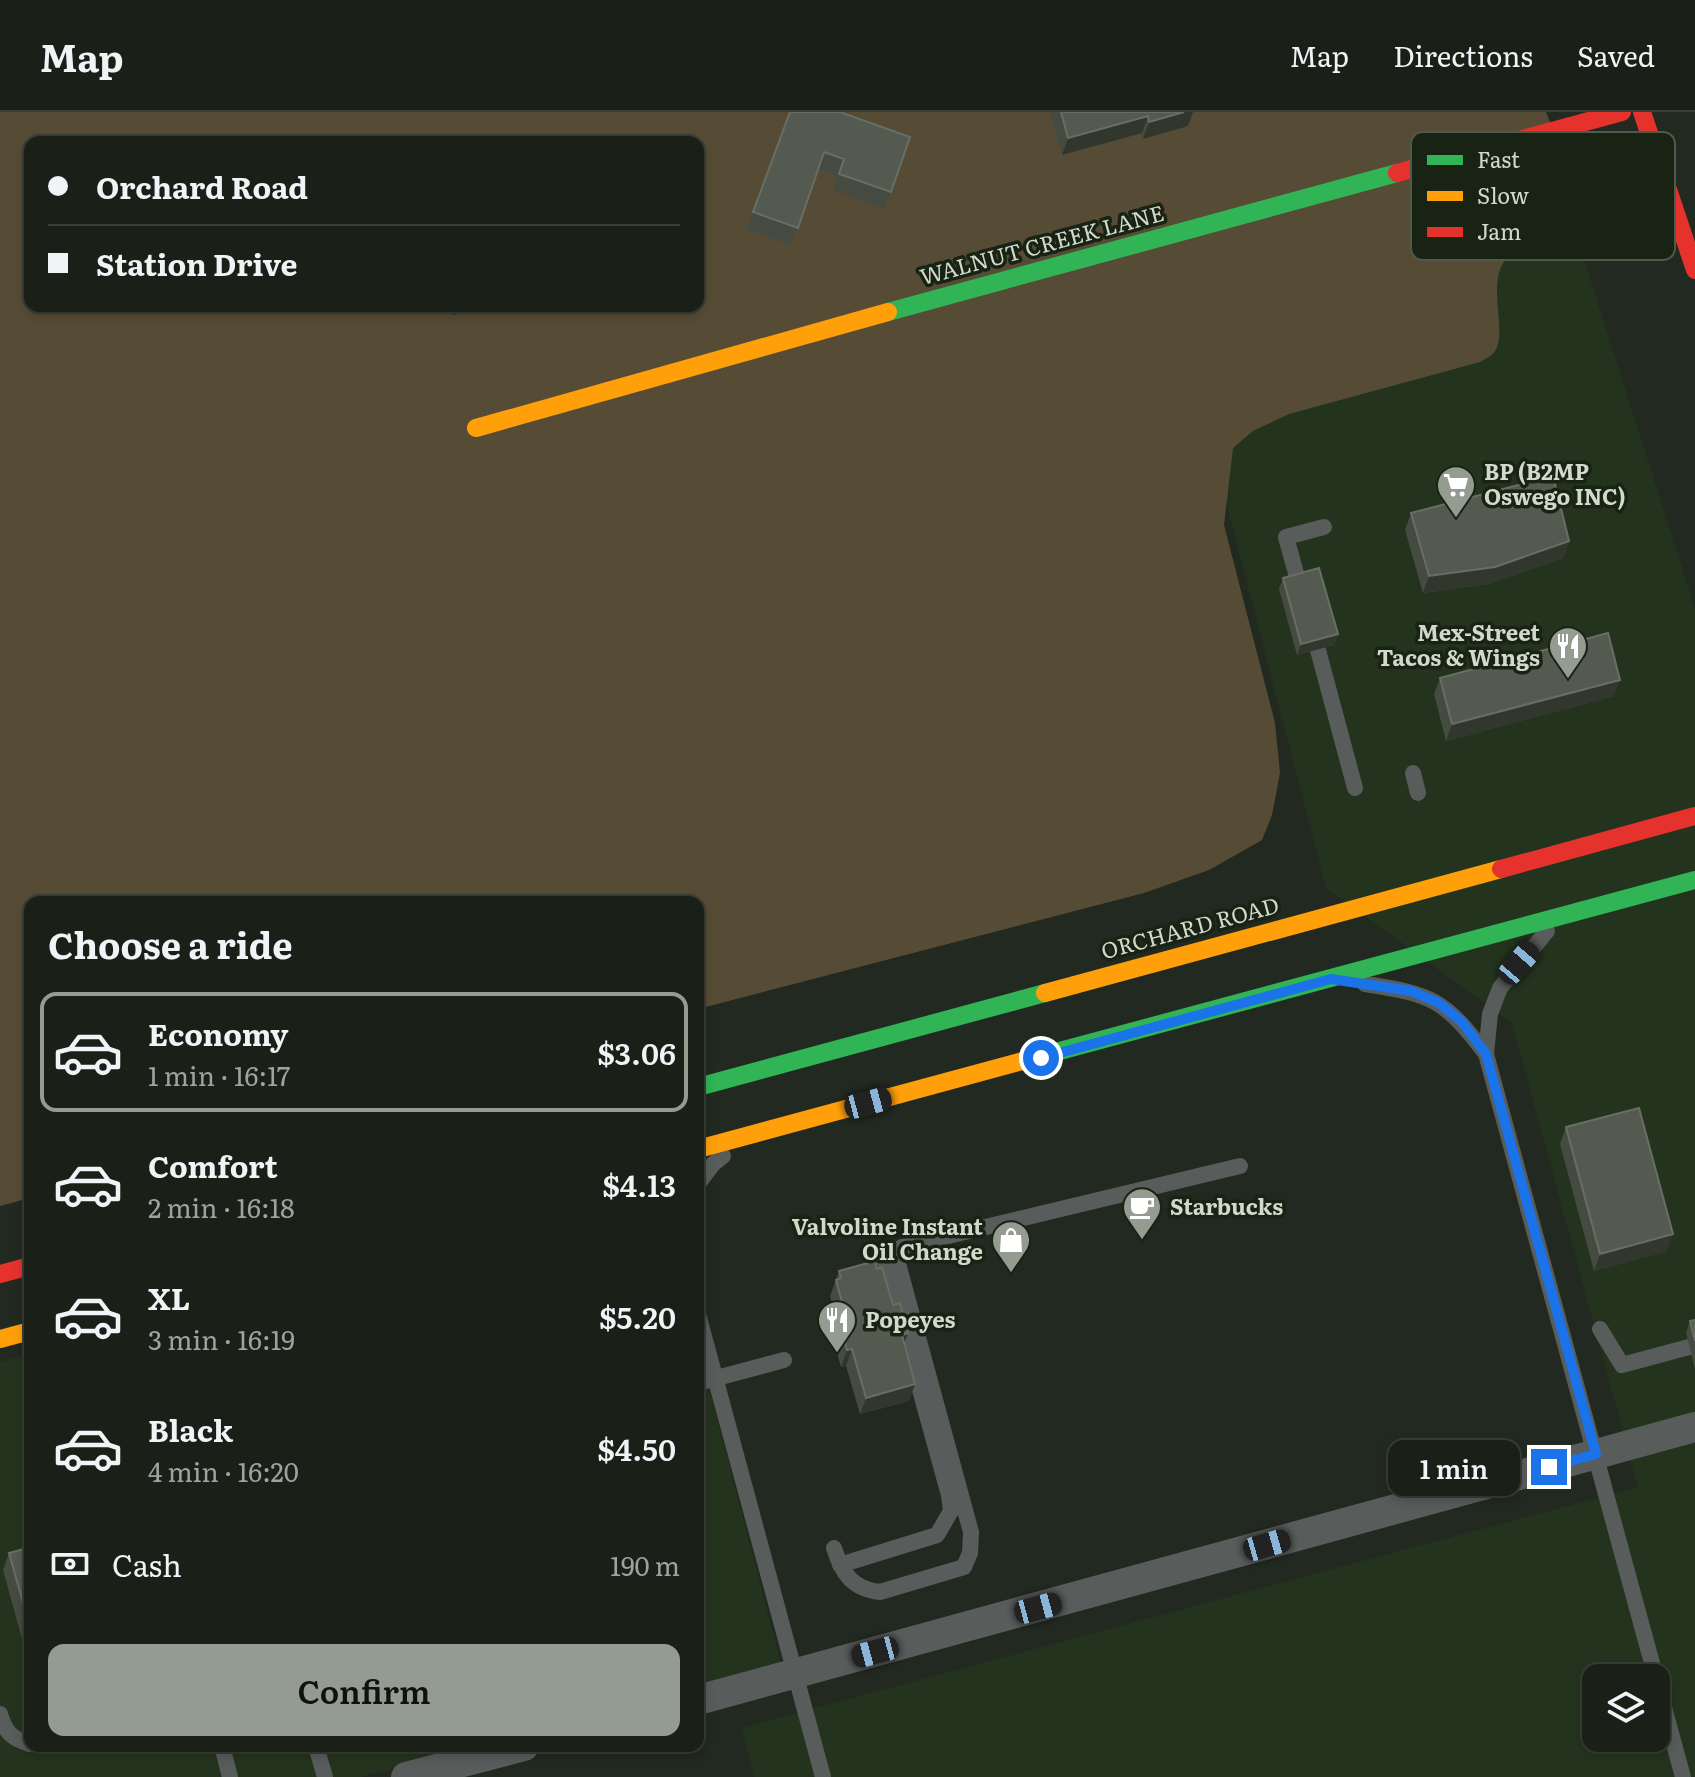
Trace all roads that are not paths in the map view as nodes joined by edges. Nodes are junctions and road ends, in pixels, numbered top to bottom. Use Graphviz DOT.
graph roads {
  1 [pos="1622,112"];
  2 [pos="1642,112"];
  3 [pos="1548,132"];
  4 [pos="1649,132"];
  5 [pos="1411,169"];
  6 [pos="1675,210"];
  7 [pos="1695,270"];
  8 [pos="476,428"];
  9 [pos="1324,527"];
  10 [pos="1299,584"];
  11 [pos="1318,650"];
  12 [pos="1413,773"];
  13 [pos="1355,788"];
  14 [pos="1418,793"];
  15 [pos="1695,816"];
  16 [pos="1695,880"];
  17 [pos="1560,916"];
  18 [pos="1331,979"];
  19 [pos="1486,1054"];
  20 [pos="704,1085"];
  21 [pos="753,1134"];
  22 [pos="704,1147"];
  23 [pos="1240,1166"];
  24 [pos="704,1176"];
  25 [pos="893,1249"];
  26 [pos="24,1268"];
  27 [pos="0,1274"];
  28 [pos="1600,1329"];
  29 [pos="24,1333"];
  30 [pos="704,1337"];
  31 [pos="0,1339"];
  32 [pos="1689,1347"];
  33 [pos="784,1360"];
  34 [pos="715,1378"];
  35 [pos="704,1381"];
  36 [pos="1695,1427"];
  37 [pos="1596,1454"];
  38 [pos="834,1548"];
  39 [pos="840,1565"];
  40 [pos="795,1674"];
  41 [pos="704,1698"];
  42 [pos="0,1714"];
  43 [pos="24,1742"];
  44 [pos="224,1752"];
  45 [pos="318,1752"];
  46 [pos="496,1752"];
  47 [pos="230,1777"];
  48 [pos="325,1777"];
  49 [pos="406,1777"];
  50 [pos="823,1777"];
  51 [pos="1683,1777"];
  1 -- 3 [label="main road, WALNUT CREEK LANE"];
  2 -- 4 [label="main road"];
  5 -- 8 [label="main road, WALNUT CREEK LANE"];
  6 -- 7 [label="main road"];
  9 -- 10 [label="lane"];
  11 -- 13 [label="lane"];
  12 -- 14 [label="lane"];
  15 -- 20 [label="main road, ORCHARD ROAD"];
  16 -- 17 [label="main road"];
  17 -- 18 [label="main road"];
  17 -- 19 [label="lane"];
  18 -- 19 [label="lane"];
  18 -- 21 [label="main road"];
  19 -- 37 [label="lane"];
  21 -- 22 [label="main road"];
  21 -- 24 [label="lane"];
  23 -- 25 [label="lane"];
  25 -- 39 [label="lane"];
  25 -- 39 [label="lane"];
  26 -- 27 [label="main road"];
  28 -- 32 [label="lane"];
  29 -- 31 [label="main road"];
  30 -- 34 [label="lane"];
  33 -- 34 [label="lane"];
  34 -- 35 [label="lane"];
  34 -- 40 [label="lane"];
  36 -- 37 [label="street"];
  37 -- 40 [label="street"];
  37 -- 51 [label="lane"];
  38 -- 39 [label="lane"];
  40 -- 41 [label="street"];
  40 -- 50 [label="lane"];
  42 -- 43 [label="lane"];
  44 -- 47 [label="lane"];
  45 -- 48 [label="lane"];
  46 -- 49 [label="street"];
}
